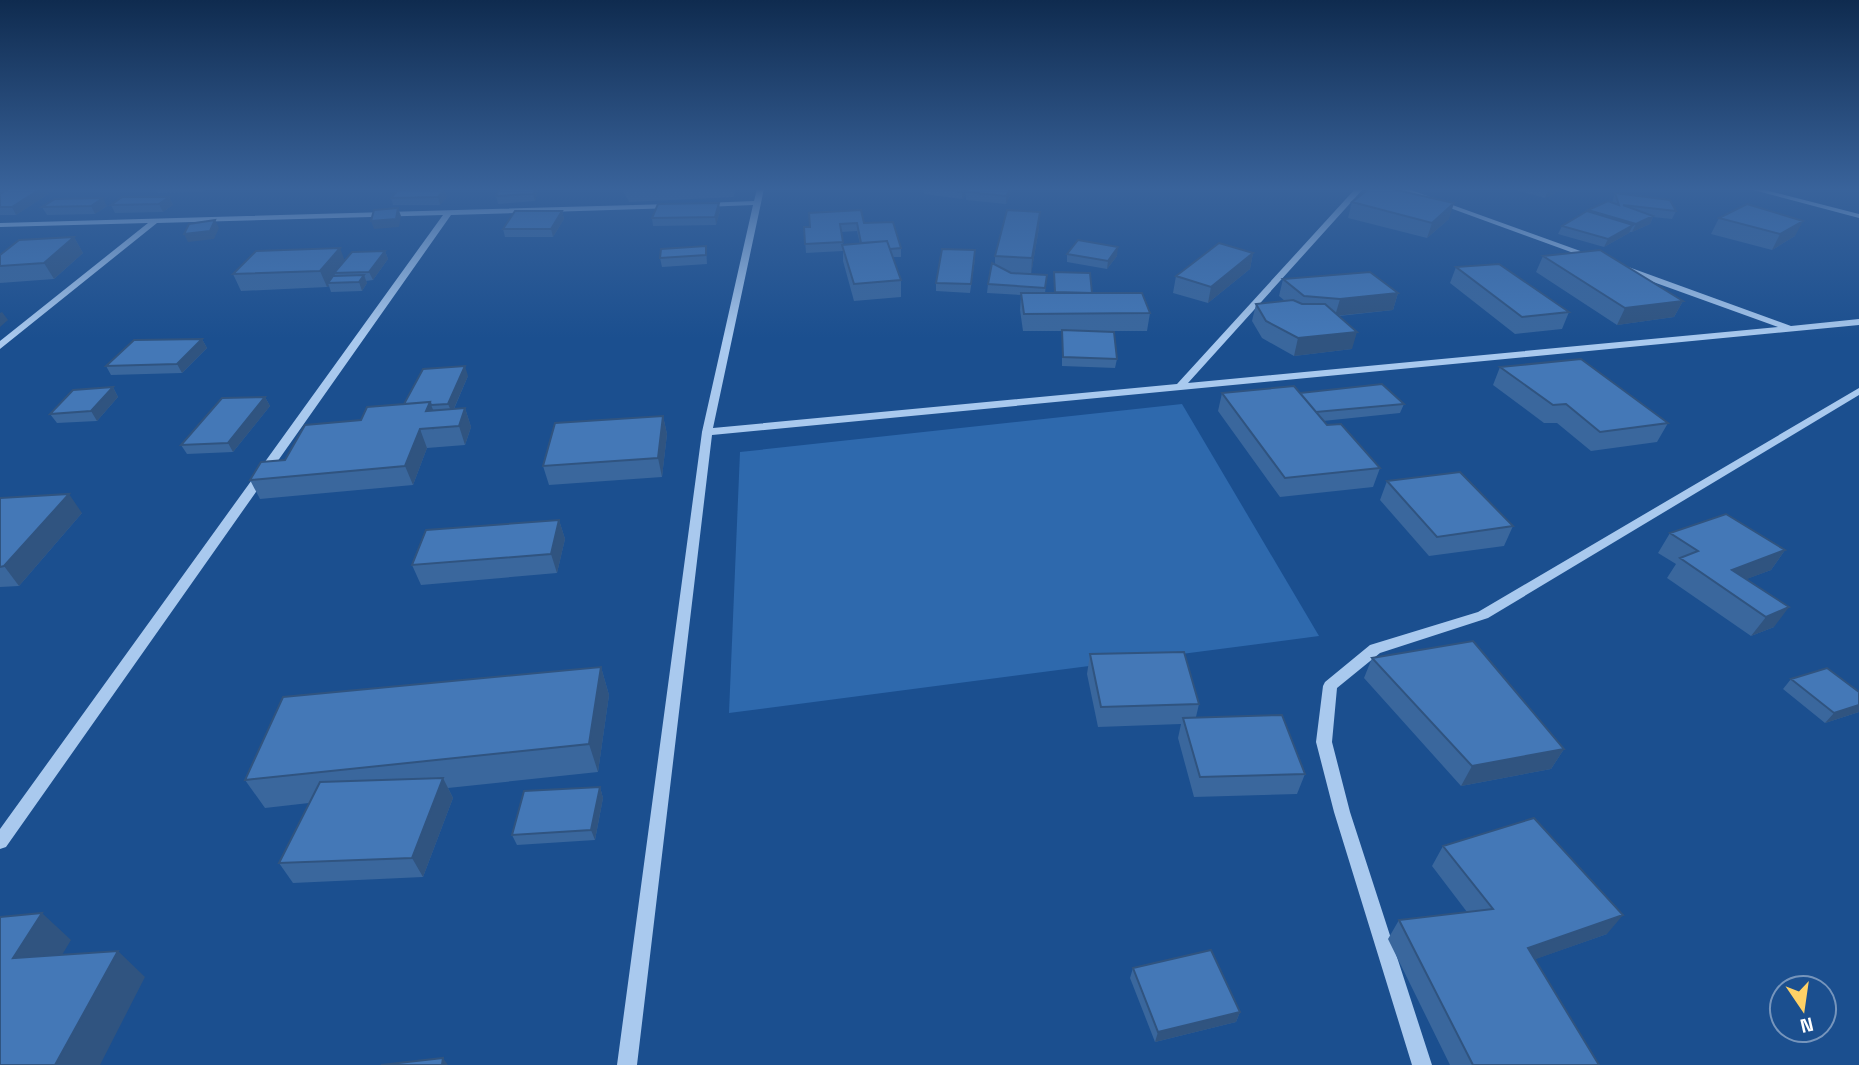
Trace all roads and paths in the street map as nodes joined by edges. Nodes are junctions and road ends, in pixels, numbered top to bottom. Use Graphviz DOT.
graph roads {
  1 [pos="133,239"];
  2 [pos="430,239"];
  3 [pos="749,239"];
  4 [pos="1313,239"];
  5 [pos="1543,239"];
  6 [pos="1859,321"];
  7 [pos="1790,328"];
  8 [pos="0,346"];
  9 [pos="1181,385"];
  10 [pos="1859,391"];
  11 [pos="707,432"];
  12 [pos="0,842"];
  13 [pos="627,1065"];
  14 [pos="1422,1065"];
  1 -- 8 [label="street"];
  2 -- 12 [label="street"];
  3 -- 11 [label="street"];
  4 -- 9 [label="street"];
  5 -- 7 [label="street"];
  6 -- 7 [label="street"];
  7 -- 9 [label="street"];
  9 -- 11 [label="street"];
  10 -- 14 [label="street"];
  11 -- 13 [label="street"];
}
